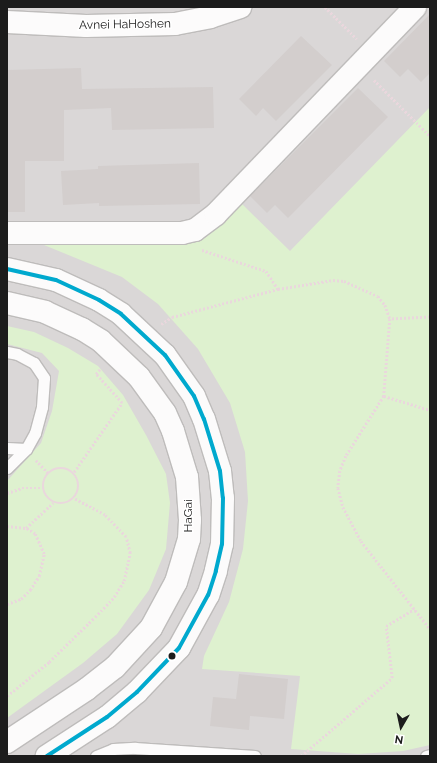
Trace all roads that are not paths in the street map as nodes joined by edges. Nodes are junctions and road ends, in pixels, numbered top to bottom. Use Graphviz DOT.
graph roads {
  1 [pos="240,7"];
  2 [pos="415,7"];
  3 [pos="7,22"];
  4 [pos="7,233"];
  5 [pos="7,269"];
  6 [pos="7,303"];
  7 [pos="7,352"];
  8 [pos="7,448"];
  9 [pos="26,449"];
  10 [pos="7,468"];
  11 [pos="7,742"];
  12 [pos="430,755"];
  13 [pos="47,756"];
  14 [pos="96,756"];
  15 [pos="255,756"];
  16 [pos="426,756"];
  1 -- 3 [label="street, Avnei HaHoshen"];
  2 -- 4 [label="street"];
  5 -- 13 [label="street"];
  6 -- 11 [label="street, HaGai"];
  7 -- 9 [label="lane"];
  8 -- 9 [label="lane"];
  9 -- 10 [label="lane"];
  12 -- 16 [label="lane"];
  14 -- 15 [label="lane"];
}
